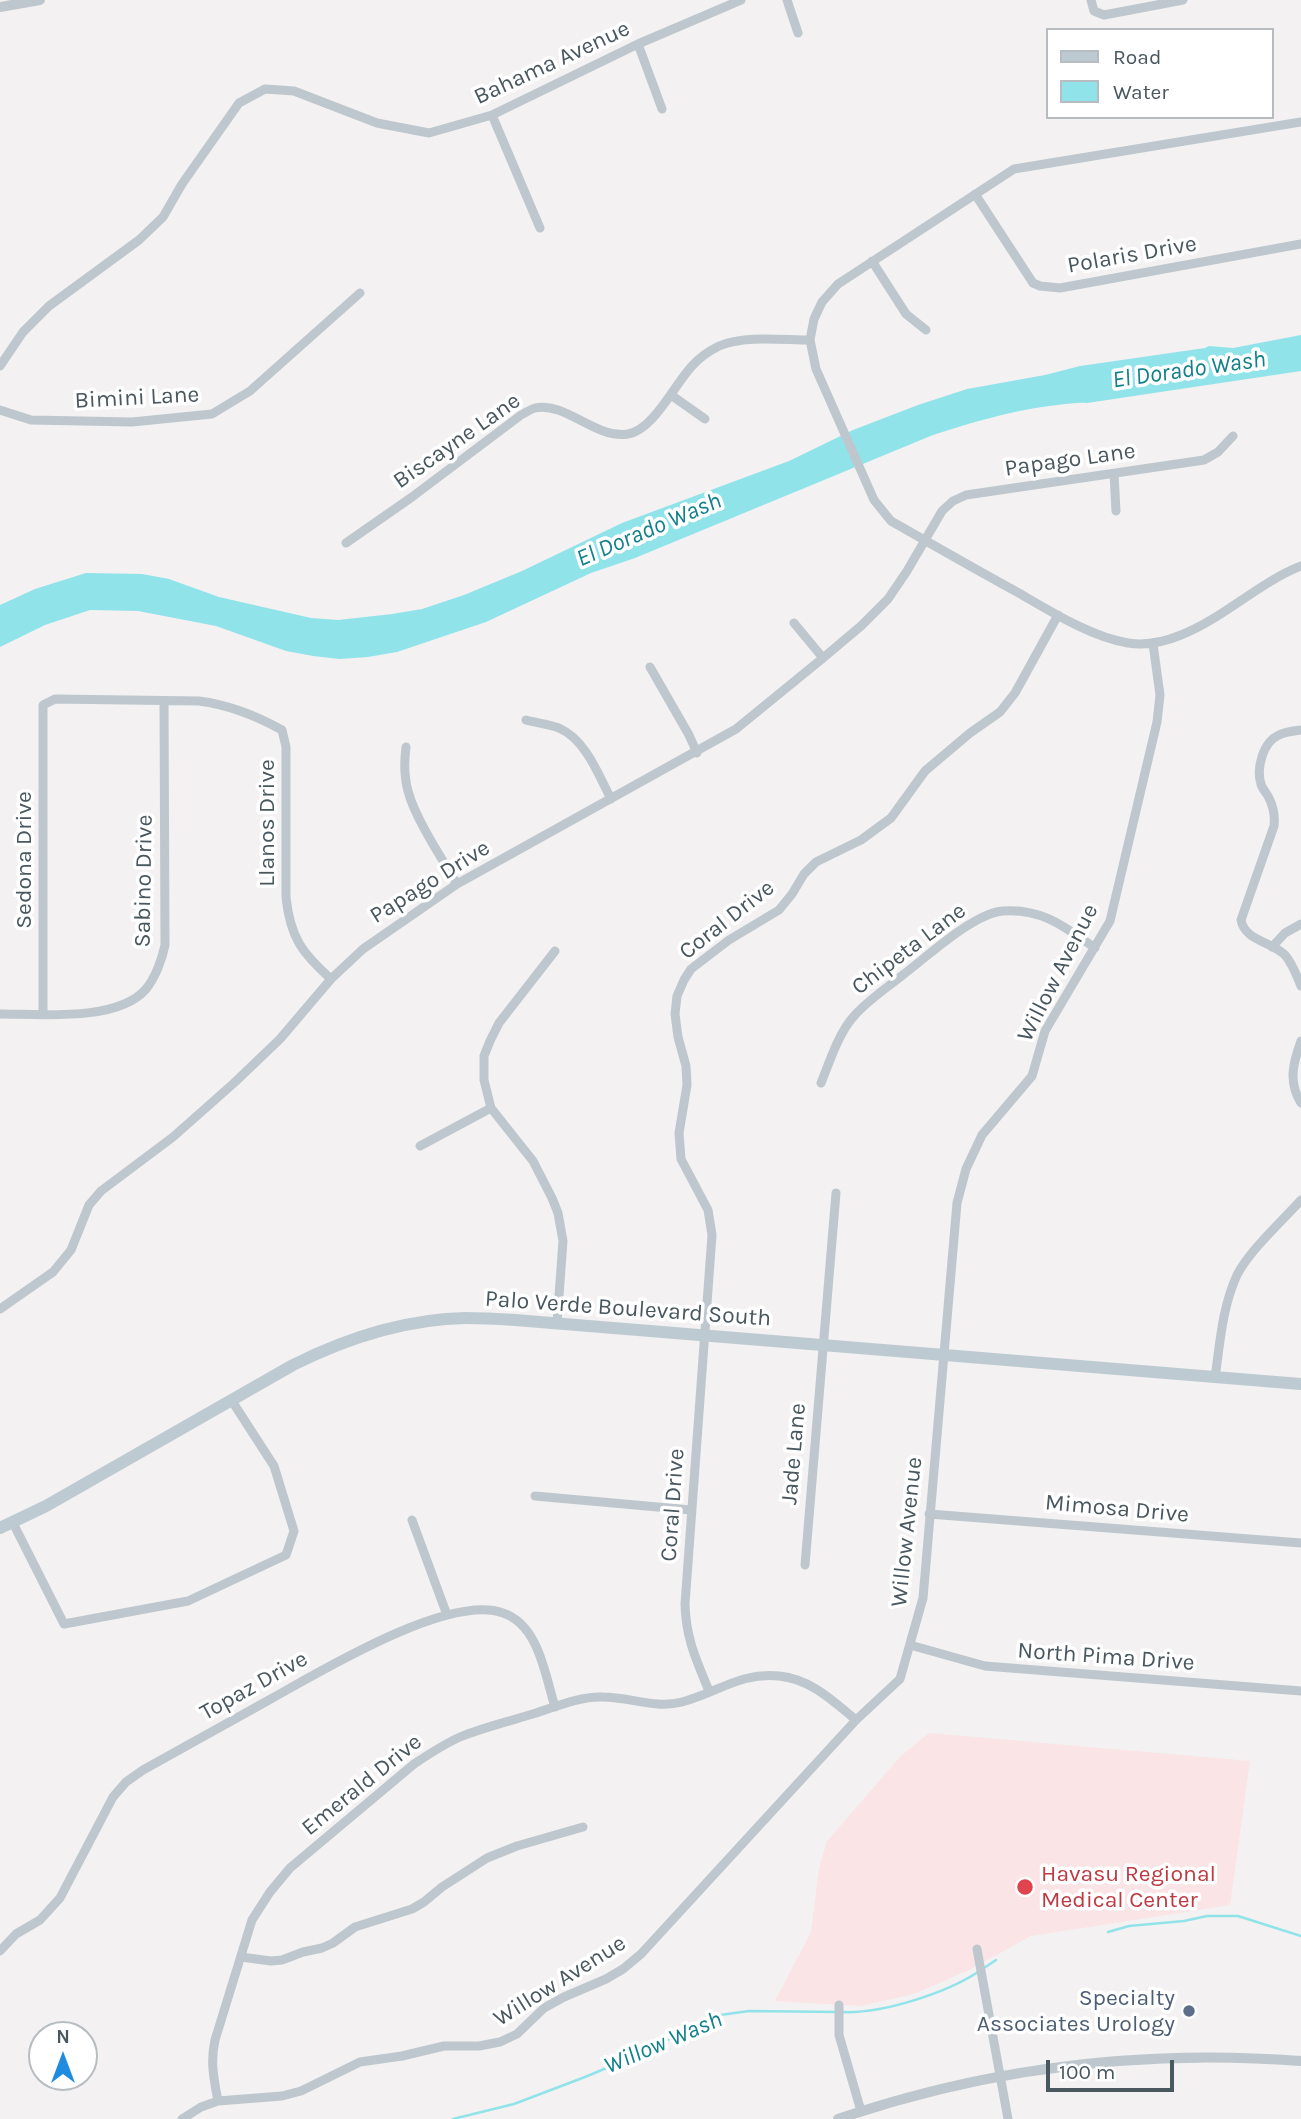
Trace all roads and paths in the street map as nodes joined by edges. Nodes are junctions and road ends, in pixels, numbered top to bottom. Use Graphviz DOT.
graph roads {
  1 [pos="40,0"];
  2 [pos="741,0"];
  3 [pos="787,0"];
  4 [pos="1091,0"];
  5 [pos="1184,0"];
  6 [pos="0,7"];
  7 [pos="797,33"];
  8 [pos="638,44"];
  9 [pos="662,109"];
  10 [pos="492,114"];
  11 [pos="1301,122"];
  12 [pos="975,194"];
  13 [pos="540,228"];
  14 [pos="1301,244"];
  15 [pos="872,261"];
  16 [pos="360,293"];
  17 [pos="926,330"];
  18 [pos="810,340"];
  19 [pos="0,366"];
  20 [pos="671,395"];
  21 [pos="0,410"];
  22 [pos="705,419"];
  23 [pos="1233,436"];
  24 [pos="1114,474"];
  25 [pos="1116,511"];
  26 [pos="926,541"];
  27 [pos="346,543"];
  28 [pos="1301,566"];
  29 [pos="1058,615"];
  30 [pos="793,623"];
  31 [pos="1153,644"];
  32 [pos="823,658"];
  33 [pos="650,667"];
  34 [pos="164,701"];
  35 [pos="43,705"];
  36 [pos="526,720"];
  37 [pos="1301,730"];
  38 [pos="406,747"];
  39 [pos="697,752"];
  40 [pos="611,799"];
  41 [pos="457,884"];
  42 [pos="1301,924"];
  43 [pos="1272,947"];
  44 [pos="1095,948"];
  45 [pos="555,951"];
  46 [pos="331,979"];
  47 [pos="1301,986"];
  48 [pos="0,1014"];
  49 [pos="43,1014"];
  50 [pos="1301,1041"];
  51 [pos="821,1083"];
  52 [pos="1301,1103"];
  53 [pos="491,1108"];
  54 [pos="421,1146"];
  55 [pos="836,1193"];
  56 [pos="1301,1200"];
  57 [pos="0,1309"];
  58 [pos="557,1323"];
  59 [pos="705,1336"];
  60 [pos="822,1346"];
  61 [pos="944,1356"];
  62 [pos="1215,1378"];
  63 [pos="1301,1384"];
  64 [pos="232,1401"];
  65 [pos="535,1496"];
  66 [pos="691,1510"];
  67 [pos="929,1514"];
  68 [pos="412,1520"];
  69 [pos="13,1523"];
  70 [pos="0,1528"];
  71 [pos="1301,1543"];
  72 [pos="805,1566"];
  73 [pos="447,1615"];
  74 [pos="910,1645"];
  75 [pos="709,1690"];
  76 [pos="1301,1691"];
  77 [pos="555,1707"];
  78 [pos="856,1720"];
  79 [pos="583,1827"];
  80 [pos="977,1949"];
  81 [pos="0,1951"];
  82 [pos="241,1957"];
  83 [pos="839,2005"];
  84 [pos="1301,2061"];
  85 [pos="1001,2076"];
  86 [pos="218,2101"];
  87 [pos="861,2111"];
  88 [pos="183,2119"];
  89 [pos="838,2119"];
  90 [pos="1008,2119"];
  1 -- 6 [label="street"];
  2 -- 8 [label="street, Bahama Avenue"];
  3 -- 7 [label="street"];
  4 -- 5 [label="street"];
  8 -- 9 [label="street"];
  8 -- 10 [label="street, Bahama Avenue"];
  10 -- 13 [label="street"];
  10 -- 19 [label="street, Bahama Avenue"];
  11 -- 12 [label="street"];
  12 -- 14 [label="street, Polaris Drive"];
  12 -- 15 [label="street"];
  15 -- 17 [label="street"];
  15 -- 18 [label="street"];
  16 -- 21 [label="street, Bimini Lane"];
  18 -- 20 [label="street, Biscayne Lane"];
  18 -- 26 [label="street"];
  20 -- 22 [label="street"];
  20 -- 27 [label="street, Biscayne Lane"];
  23 -- 24 [label="street, Papago Lane"];
  24 -- 25 [label="street"];
  24 -- 26 [label="street, Papago Lane"];
  26 -- 29 [label="street"];
  26 -- 32 [label="street, Papago Drive"];
  28 -- 31 [label="street"];
  29 -- 31 [label="street"];
  29 -- 59 [label="street, Coral Drive"];
  30 -- 32 [label="street"];
  31 -- 44 [label="street, Willow Avenue"];
  32 -- 39 [label="street, Papago Drive"];
  33 -- 39 [label="street"];
  34 -- 35 [label="street, Llanos Drive"];
  34 -- 46 [label="street, Llanos Drive"];
  34 -- 49 [label="street, Sabino Drive"];
  35 -- 49 [label="street, Sedona Drive"];
  36 -- 40 [label="street"];
  37 -- 43 [label="street"];
  38 -- 41 [label="street"];
  39 -- 40 [label="street, Papago Drive"];
  40 -- 41 [label="street, Papago Drive"];
  41 -- 46 [label="street, Papago Drive"];
  42 -- 43 [label="street"];
  43 -- 47 [label="street"];
  44 -- 51 [label="street, Chipeta Lane"];
  44 -- 61 [label="street, Willow Avenue"];
  45 -- 53 [label="street"];
  46 -- 57 [label="street, Papago Drive"];
  48 -- 49 [label="street, Sabino Drive"];
  50 -- 52 [label="street"];
  53 -- 54 [label="street"];
  53 -- 58 [label="street"];
  55 -- 60 [label="street, Jade Lane"];
  56 -- 62 [label="street"];
  58 -- 59 [label="main road, Palo Verde Boulevard South"];
  58 -- 64 [label="main road, Palo Verde Boulevard South"];
  59 -- 60 [label="main road, Palo Verde Boulevard South"];
  59 -- 66 [label="street, Coral Drive"];
  60 -- 61 [label="main road, Palo Verde Boulevard South"];
  60 -- 72 [label="street, Jade Lane"];
  61 -- 62 [label="main road, Palo Verde Boulevard South"];
  61 -- 67 [label="street, Willow Avenue"];
  62 -- 63 [label="main road, Palo Verde Boulevard South"];
  64 -- 69 [label="main road, Palo Verde Boulevard South"];
  64 -- 69 [label="street"];
  65 -- 66 [label="street"];
  66 -- 75 [label="street, Coral Drive"];
  67 -- 71 [label="street, Mimosa Drive"];
  67 -- 74 [label="street, Willow Avenue"];
  68 -- 73 [label="street"];
  69 -- 70 [label="main road, Palo Verde Boulevard South"];
  73 -- 77 [label="street, Topaz Drive"];
  73 -- 81 [label="street, Topaz Drive"];
  74 -- 76 [label="street, North Pima Drive"];
  74 -- 78 [label="street, Willow Avenue"];
  75 -- 77 [label="street, Emerald Drive"];
  75 -- 78 [label="street, Emerald Drive"];
  77 -- 82 [label="street, Emerald Drive"];
  78 -- 86 [label="street, Willow Avenue"];
  79 -- 82 [label="street"];
  80 -- 85 [label="street"];
  82 -- 86 [label="street, Emerald Drive"];
  83 -- 87 [label="street"];
  84 -- 85 [label="street"];
  85 -- 87 [label="street"];
  85 -- 90 [label="street"];
  86 -- 88 [label="street, Willow Avenue"];
  87 -- 89 [label="street"];
}
